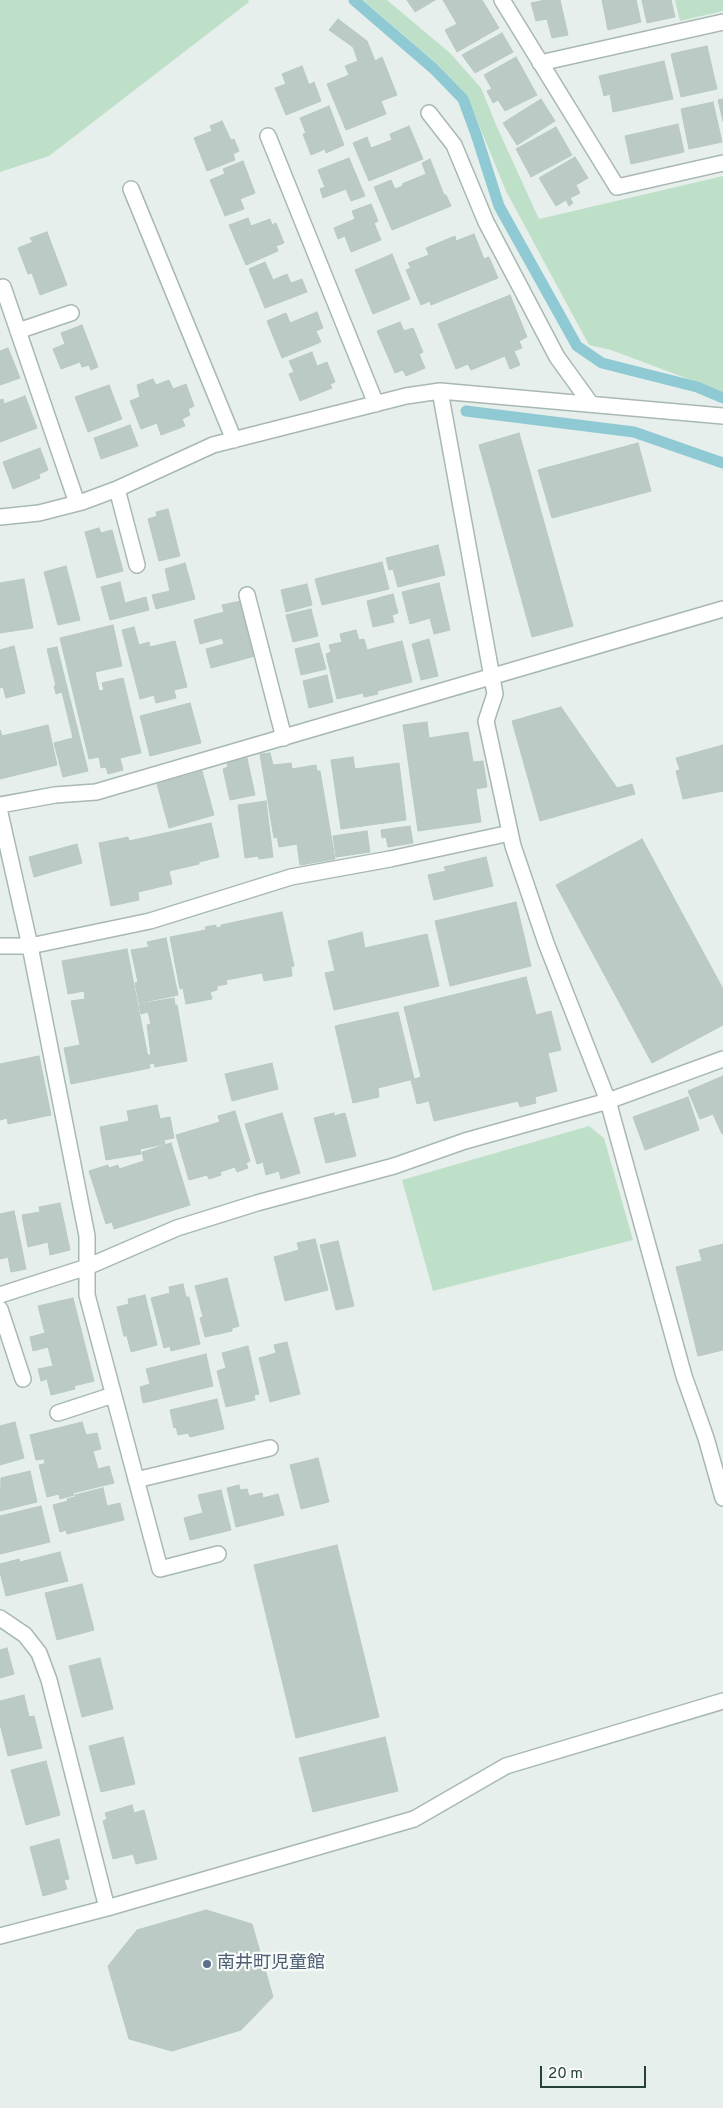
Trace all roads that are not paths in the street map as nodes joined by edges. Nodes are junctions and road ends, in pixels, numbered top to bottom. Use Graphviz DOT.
graph roads {
  1 [pos="502,0"];
  2 [pos="723,22"];
  3 [pos="540,63"];
  4 [pos="429,113"];
  5 [pos="268,136"];
  6 [pos="723,164"];
  7 [pos="131,189"];
  8 [pos="3,288"];
  9 [pos="71,313"];
  10 [pos="18,331"];
  11 [pos="440,391"];
  12 [pos="376,404"];
  13 [pos="591,404"];
  14 [pos="723,416"];
  15 [pos="234,440"];
  16 [pos="117,489"];
  17 [pos="77,503"];
  18 [pos="0,518"];
  19 [pos="137,565"];
  20 [pos="247,596"];
  21 [pos="723,609"];
  22 [pos="492,677"];
  23 [pos="284,738"];
  24 [pos="0,806"];
  25 [pos="0,813"];
  26 [pos="510,833"];
  27 [pos="0,946"];
  28 [pos="30,946"];
  29 [pos="723,1059"];
  30 [pos="608,1102"];
  31 [pos="87,1267"];
  32 [pos="0,1295"];
  33 [pos="0,1309"];
  34 [pos="23,1379"];
  35 [pos="113,1395"];
  36 [pos="58,1413"];
  37 [pos="270,1448"];
  38 [pos="136,1480"];
  39 [pos="723,1498"];
  40 [pos="218,1554"];
  41 [pos="0,1618"];
  42 [pos="723,1701"];
  43 [pos="106,1908"];
  44 [pos="0,1936"];
  1 -- 3 [label="street"];
  2 -- 3 [label="street"];
  3 -- 6 [label="street"];
  4 -- 13 [label="street"];
  5 -- 12 [label="street"];
  7 -- 15 [label="street"];
  8 -- 10 [label="street"];
  9 -- 10 [label="street"];
  10 -- 17 [label="street"];
  11 -- 12 [label="street"];
  11 -- 13 [label="street"];
  11 -- 22 [label="street"];
  12 -- 15 [label="street"];
  13 -- 14 [label="street"];
  15 -- 16 [label="street"];
  16 -- 17 [label="street"];
  16 -- 19 [label="street"];
  17 -- 18 [label="street"];
  20 -- 23 [label="street"];
  21 -- 22 [label="street"];
  22 -- 23 [label="street"];
  22 -- 26 [label="street"];
  23 -- 24 [label="street"];
  25 -- 28 [label="street"];
  26 -- 28 [label="street"];
  26 -- 30 [label="street"];
  27 -- 28 [label="street"];
  28 -- 31 [label="street"];
  29 -- 30 [label="street"];
  30 -- 31 [label="street"];
  30 -- 39 [label="street"];
  31 -- 32 [label="street"];
  31 -- 35 [label="street"];
  33 -- 34 [label="street"];
  35 -- 36 [label="street"];
  35 -- 38 [label="street"];
  37 -- 38 [label="street"];
  38 -- 40 [label="street"];
  41 -- 43 [label="street"];
  42 -- 43 [label="street"];
  43 -- 44 [label="street"];
}
